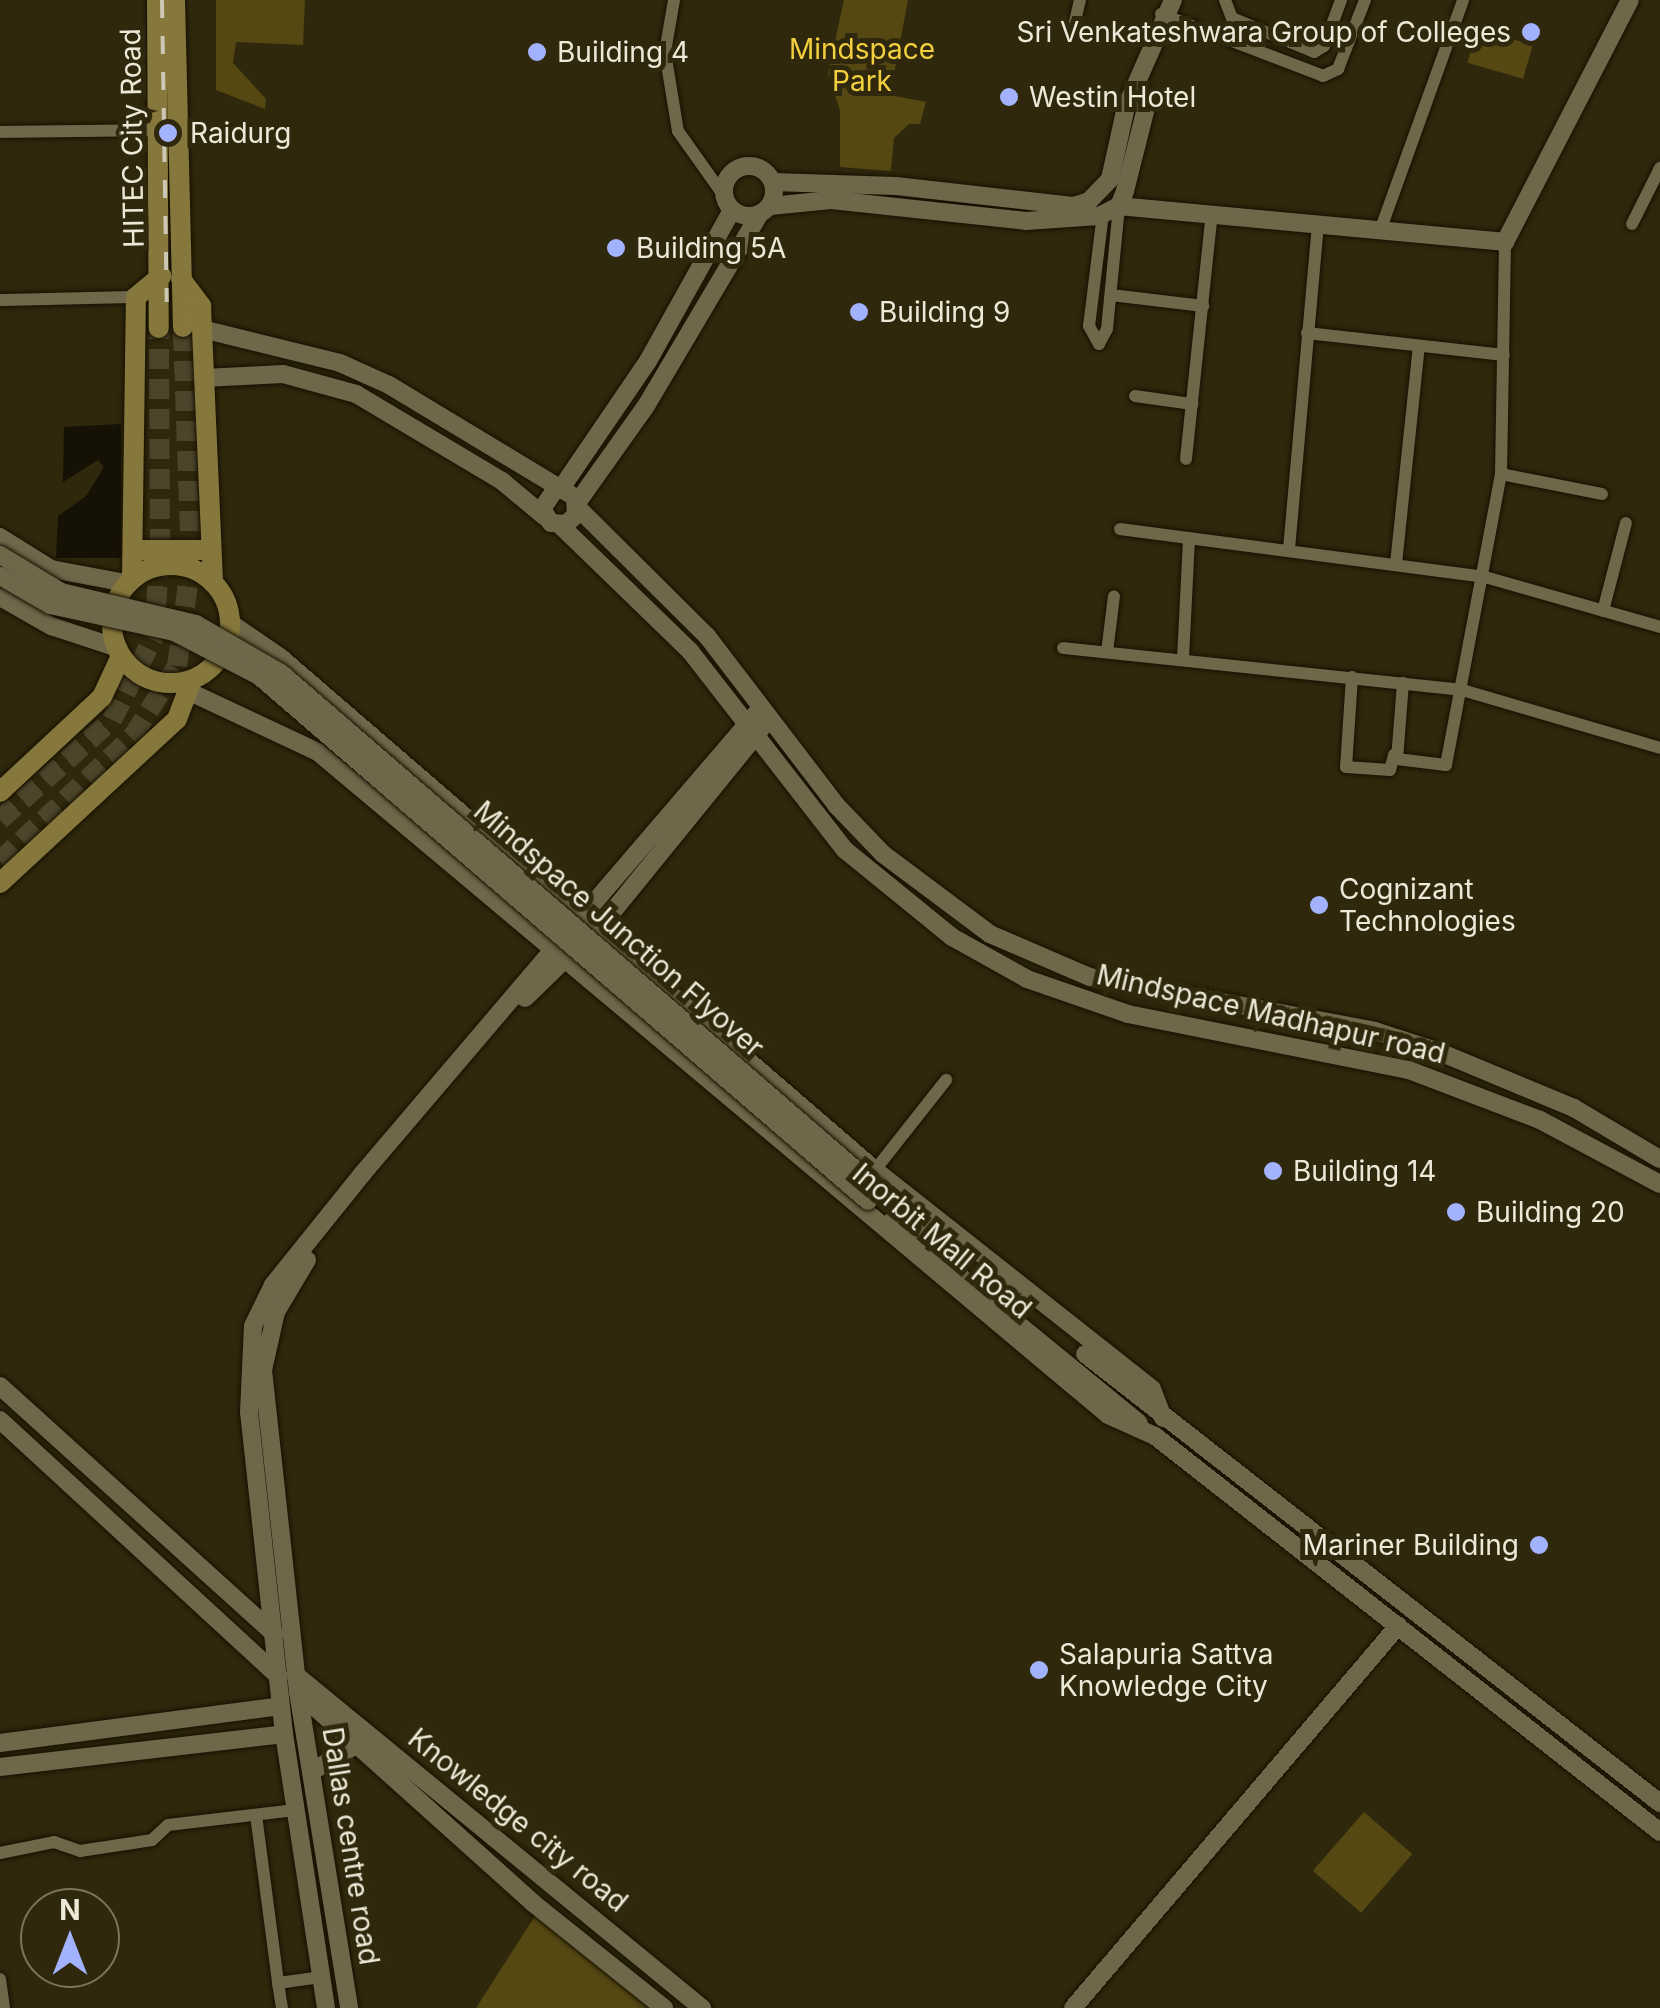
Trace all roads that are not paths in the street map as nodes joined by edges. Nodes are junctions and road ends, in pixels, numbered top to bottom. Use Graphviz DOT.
graph roads {
  1 [pos="157,0"];
  2 [pos="175,0"];
  3 [pos="674,0"];
  4 [pos="1080,0"];
  5 [pos="1225,0"];
  6 [pos="1341,0"];
  7 [pos="1366,0"];
  8 [pos="1463,0"];
  9 [pos="1630,0"];
  10 [pos="1167,7"];
  11 [pos="1073,30"];
  12 [pos="1140,87"];
  13 [pos="159,130"];
  14 [pos="0,132"];
  15 [pos="1660,168"];
  16 [pos="773,182"];
  17 [pos="728,203"];
  18 [pos="765,210"];
  19 [pos="1111,210"];
  20 [pos="1212,212"];
  21 [pos="1070,214"];
  22 [pos="1318,224"];
  23 [pos="1632,224"];
  24 [pos="1380,230"];
  25 [pos="1505,242"];
  26 [pos="171,277"];
  27 [pos="1111,294"];
  28 [pos="136,297"];
  29 [pos="0,300"];
  30 [pos="1202,306"];
  31 [pos="159,328"];
  32 [pos="192,328"];
  33 [pos="1307,333"];
  34 [pos="1419,346"];
  35 [pos="268,347"];
  36 [pos="1504,355"];
  37 [pos="317,358"];
  38 [pos="268,375"];
  39 [pos="204,378"];
  40 [pos="316,380"];
  41 [pos="1136,396"];
  42 [pos="1192,404"];
  43 [pos="1186,459"];
  44 [pos="1501,474"];
  45 [pos="557,490"];
  46 [pos="1602,494"];
  47 [pos="577,506"];
  48 [pos="552,521"];
  49 [pos="1626,523"];
  50 [pos="1120,529"];
  51 [pos="0,537"];
  52 [pos="1189,538"];
  53 [pos="1289,548"];
  54 [pos="134,550"];
  55 [pos="211,550"];
  56 [pos="0,555"];
  57 [pos="1396,564"];
  58 [pos="0,576"];
  59 [pos="1484,578"];
  60 [pos="129,580"];
  61 [pos="213,583"];
  62 [pos="1114,596"];
  63 [pos="0,598"];
  64 [pos="1604,611"];
  65 [pos="229,622"];
  66 [pos="1660,627"];
  67 [pos="1062,648"];
  68 [pos="119,652"];
  69 [pos="1107,652"];
  70 [pos="1183,658"];
  71 [pos="1352,677"];
  72 [pos="1401,683"];
  73 [pos="188,686"];
  74 [pos="1462,690"];
  75 [pos="769,712"];
  76 [pos="752,728"];
  77 [pos="1660,748"];
  78 [pos="0,792"];
  79 [pos="435,792"];
  80 [pos="403,824"];
  81 [pos="0,883"];
  82 [pos="580,918"];
  83 [pos="596,932"];
  84 [pos="557,957"];
  85 [pos="1133,988"];
  86 [pos="1128,1014"];
  87 [pos="946,1080"];
  88 [pos="796,1102"];
  89 [pos="770,1132"];
  90 [pos="1660,1159"];
  91 [pos="875,1170"];
  92 [pos="1660,1184"];
  93 [pos="873,1195"];
  94 [pos="0,1386"];
  95 [pos="1163,1418"];
  96 [pos="0,1420"];
  97 [pos="1156,1436"];
  98 [pos="263,1454"];
  99 [pos="172,1542"];
  100 [pos="154,1561"];
  101 [pos="1398,1626"];
  102 [pos="274,1634"];
  103 [pos="291,1682"];
  104 [pos="281,1706"];
  105 [pos="284,1734"];
  106 [pos="0,1744"];
  107 [pos="358,1744"];
  108 [pos="0,1767"];
  109 [pos="312,1772"];
  110 [pos="1660,1803"];
  111 [pos="296,1810"];
  112 [pos="256,1815"];
  113 [pos="1660,1832"];
  114 [pos="0,1853"];
  115 [pos="321,1977"];
  116 [pos="0,1978"];
  117 [pos="278,1983"];
  118 [pos="4,2008"];
  119 [pos="282,2008"];
  120 [pos="326,2008"];
  121 [pos="349,2008"];
  122 [pos="664,2008"];
  123 [pos="702,2008"];
  124 [pos="1073,2008"];
  1 -- 13 [label="main road, HITEC City Road"];
  2 -- 26 [label="main road, HITEC City Road"];
  3 -- 17 [label="street"];
  4 -- 11 [label="street"];
  5 -- 6 [label="street"];
  7 -- 10 [label="street"];
  8 -- 24 [label="street"];
  9 -- 25 [label="street"];
  10 -- 12 [label="street"];
  12 -- 19 [label="street"];
  12 -- 21 [label="street"];
  13 -- 14 [label="street"];
  13 -- 26 [label="main road, HITEC City Road"];
  15 -- 23 [label="street"];
  16 -- 17 [label="street"];
  16 -- 18 [label="street"];
  16 -- 21 [label="street"];
  17 -- 18 [label="street"];
  17 -- 45 [label="street"];
  18 -- 21 [label="street"];
  18 -- 47 [label="street"];
  19 -- 20 [label="street"];
  19 -- 21 [label="street"];
  19 -- 27 [label="street"];
  19 -- 27 [label="street"];
  20 -- 22 [label="street"];
  20 -- 30 [label="street"];
  22 -- 24 [label="street"];
  22 -- 33 [label="street"];
  24 -- 25 [label="street"];
  25 -- 36 [label="street"];
  26 -- 28 [label="main road"];
  26 -- 31 [label="main road"];
  26 -- 32 [label="main road"];
  27 -- 30 [label="street"];
  28 -- 29 [label="street"];
  28 -- 54 [label="main road"];
  30 -- 42 [label="street"];
  32 -- 35 [label="street, Mindspace Madhapur road"];
  32 -- 39 [label="main road"];
  33 -- 34 [label="street"];
  33 -- 53 [label="street"];
  34 -- 36 [label="street"];
  34 -- 57 [label="street"];
  35 -- 37 [label="street, Mindspace Madhapur road"];
  35 -- 38 [label="street"];
  36 -- 44 [label="street"];
  37 -- 40 [label="street"];
  37 -- 45 [label="street, Mindspace Madhapur road"];
  38 -- 39 [label="street, Mindspace Madhapur road"];
  38 -- 40 [label="street, Mindspace Madhapur road"];
  39 -- 55 [label="main road"];
  40 -- 48 [label="street, Mindspace Madhapur road"];
  41 -- 42 [label="street"];
  42 -- 43 [label="street"];
  44 -- 46 [label="street"];
  44 -- 59 [label="street"];
  45 -- 47 [label="street, Mindspace Madhapur road"];
  45 -- 48 [label="street"];
  47 -- 48 [label="street"];
  47 -- 75 [label="street, Mindspace Madhapur road"];
  48 -- 76 [label="street, Mindspace Madhapur road"];
  49 -- 64 [label="street"];
  50 -- 52 [label="street"];
  51 -- 60 [label="street"];
  52 -- 53 [label="street"];
  52 -- 70 [label="street"];
  53 -- 57 [label="street"];
  54 -- 55 [label="main road"];
  54 -- 60 [label="main road"];
  55 -- 61 [label="main road"];
  56 -- 93 [label="street, Mindspace Junction Flyover, bridge"];
  57 -- 59 [label="street"];
  58 -- 93 [label="street, Mindspace Junction Flyover, bridge"];
  59 -- 64 [label="street"];
  59 -- 74 [label="street"];
  60 -- 61 [label="main road"];
  60 -- 68 [label="main road"];
  61 -- 65 [label="main road"];
  62 -- 69 [label="street"];
  63 -- 68 [label="street"];
  64 -- 66 [label="street"];
  65 -- 73 [label="main road"];
  65 -- 79 [label="street, Inorbit Mall Road"];
  67 -- 69 [label="street"];
  68 -- 73 [label="main road"];
  68 -- 78 [label="main road"];
  69 -- 70 [label="street"];
  70 -- 71 [label="street"];
  71 -- 72 [label="street"];
  71 -- 72 [label="street"];
  72 -- 74 [label="street"];
  72 -- 74 [label="street"];
  73 -- 80 [label="street, Inorbit Mall Road"];
  73 -- 81 [label="main road"];
  74 -- 77 [label="street"];
  75 -- 76 [label="street"];
  75 -- 85 [label="street, Mindspace Madhapur road"];
  76 -- 82 [label="street"];
  76 -- 83 [label="street"];
  76 -- 86 [label="street, Mindspace Madhapur road"];
  79 -- 80 [label="street"];
  79 -- 82 [label="street, Inorbit Mall Road"];
  80 -- 84 [label="street, Inorbit Mall Road"];
  82 -- 83 [label="street, Inorbit Mall Road"];
  83 -- 88 [label="street, Inorbit Mall Road"];
  84 -- 89 [label="street, Inorbit Mall Road"];
  84 -- 98 [label="street"];
  85 -- 86 [label="street, Mindspace Madhapur road"];
  85 -- 90 [label="street, Mindspace Madhapur road"];
  86 -- 92 [label="street, Mindspace Madhapur road"];
  87 -- 91 [label="street"];
  88 -- 89 [label="street"];
  88 -- 91 [label="street, Inorbit Mall Road"];
  89 -- 97 [label="street, Inorbit Mall Road"];
  91 -- 95 [label="street, Inorbit Mall Road"];
  93 -- 95 [label="street, Mindspace Junction Flyover"];
  93 -- 97 [label="street, Mindspace Junction Flyover"];
  94 -- 99 [label="street"];
  95 -- 110 [label="street, Inorbit Mall Road"];
  96 -- 100 [label="street"];
  97 -- 101 [label="street, Inorbit Mall Road"];
  98 -- 102 [label="street"];
  98 -- 103 [label="street"];
  99 -- 100 [label="street"];
  99 -- 102 [label="street"];
  100 -- 103 [label="street"];
  101 -- 113 [label="street, Inorbit Mall Road"];
  101 -- 124 [label="street"];
  102 -- 103 [label="street"];
  103 -- 104 [label="street, Dallas centre road"];
  103 -- 107 [label="street, Knowledge city road"];
  103 -- 109 [label="street, Dallas centre road"];
  103 -- 123 [label="street, Knowledge city road"];
  104 -- 105 [label="street, Dallas centre road"];
  104 -- 106 [label="street"];
  105 -- 108 [label="street"];
  105 -- 111 [label="street, Dallas centre road"];
  107 -- 109 [label="street"];
  107 -- 122 [label="street, Knowledge city road"];
  109 -- 121 [label="street, Dallas centre road"];
  111 -- 112 [label="street"];
  111 -- 115 [label="street, Dallas centre road"];
  112 -- 114 [label="street"];
  112 -- 117 [label="street"];
  115 -- 117 [label="street"];
  115 -- 120 [label="street, Dallas centre road"];
  116 -- 118 [label="street"];
  117 -- 119 [label="street"];
}
